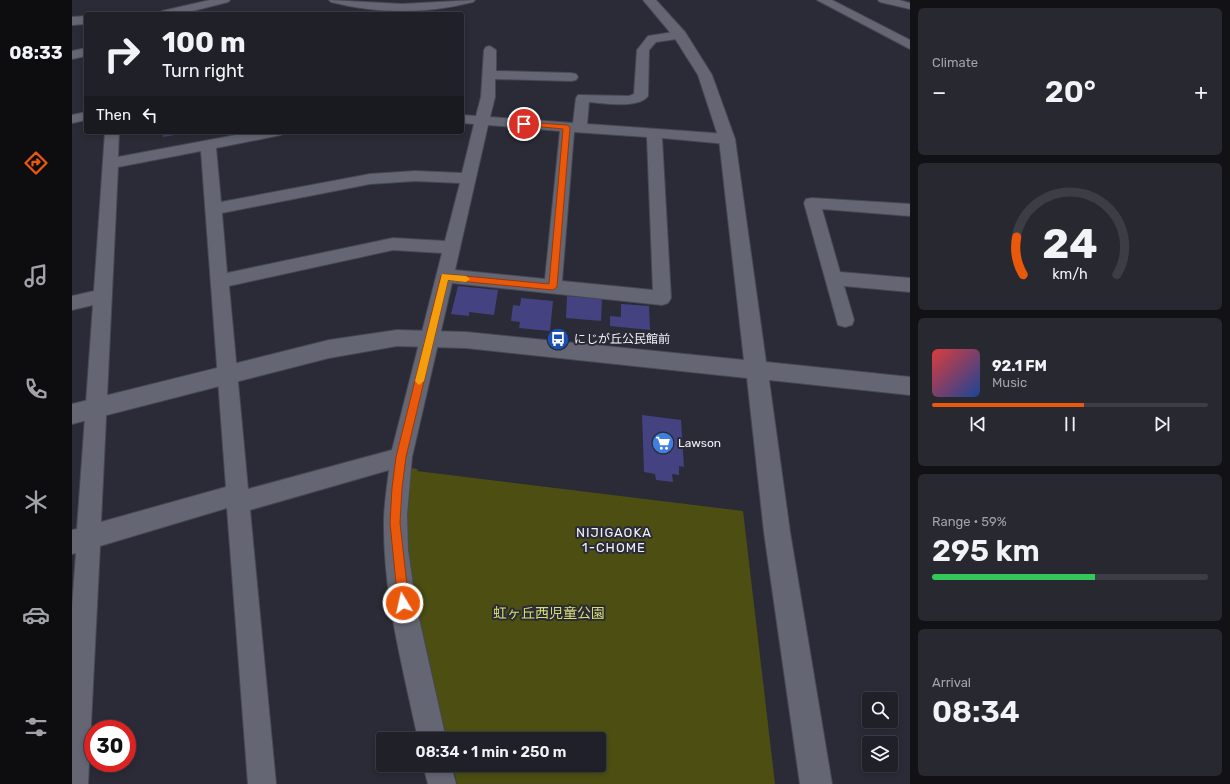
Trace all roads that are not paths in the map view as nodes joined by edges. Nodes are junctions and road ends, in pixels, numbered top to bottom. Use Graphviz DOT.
graph roads {
  1 [pos="224,0"];
  2 [pos="335,0"];
  3 [pos="469,0"];
  4 [pos="649,0"];
  5 [pos="823,0"];
  6 [pos="884,0"];
  7 [pos="910,6"];
  8 [pos="174,12"];
  9 [pos="84,20"];
  10 [pos="72,21"];
  11 [pos="680,34"];
  12 [pos="910,45"];
  13 [pos="490,50"];
  14 [pos="84,52"];
  15 [pos="72,55"];
  16 [pos="489,75"];
  17 [pos="571,77"];
  18 [pos="84,116"];
  19 [pos="72,119"];
  20 [pos="464,119"];
  21 [pos="482,121"];
  22 [pos="573,127"];
  23 [pos="112,134"];
  24 [pos="266,134"];
  25 [pos="654,134"];
  26 [pos="727,139"];
  27 [pos="208,145"];
  28 [pos="111,163"];
  29 [pos="468,178"];
  30 [pos="214,209"];
  31 [pos="910,210"];
  32 [pos="452,247"];
  33 [pos="445,276"];
  34 [pos="834,278"];
  35 [pos="220,281"];
  36 [pos="910,285"];
  37 [pos="553,287"];
  38 [pos="103,296"];
  39 [pos="72,303"];
  40 [pos="845,320"];
  41 [pos="430,338"];
  42 [pos="757,370"];
  43 [pos="228,375"];
  44 [pos="910,386"];
  45 [pos="96,408"];
  46 [pos="72,414"];
  47 [pos="401,457"];
  48 [pos="238,499"];
  49 [pos="80,540"];
  50 [pos="76,689"];
  51 [pos="431,732"];
  52 [pos="439,772"];
  53 [pos="74,784"];
  54 [pos="262,784"];
  55 [pos="442,784"];
  56 [pos="816,784"];
  1 -- 8 [label="street"];
  2 -- 3 [label="street"];
  4 -- 11 [label="street"];
  5 -- 12 [label="street"];
  6 -- 7 [label="street"];
  9 -- 10 [label="street"];
  11 -- 22 [label="street"];
  11 -- 26 [label="street"];
  13 -- 16 [label="street"];
  14 -- 15 [label="street"];
  16 -- 17 [label="street"];
  16 -- 21 [label="street"];
  18 -- 19 [label="street"];
  20 -- 21 [label="street"];
  21 -- 22 [label="street"];
  21 -- 29 [label="street"];
  22 -- 25 [label="street"];
  22 -- 37 [label="street"];
  23 -- 28 [label="street"];
  24 -- 27 [label="street"];
  25 -- 26 [label="street"];
  25 -- 37 [label="street"];
  26 -- 42 [label="street"];
  27 -- 28 [label="street"];
  27 -- 30 [label="street"];
  28 -- 38 [label="street"];
  29 -- 30 [label="street"];
  29 -- 32 [label="street"];
  30 -- 35 [label="street"];
  31 -- 34 [label="street"];
  32 -- 33 [label="street"];
  32 -- 35 [label="street"];
  33 -- 37 [label="street"];
  33 -- 41 [label="street"];
  34 -- 36 [label="street"];
  34 -- 40 [label="street"];
  35 -- 43 [label="street"];
  38 -- 39 [label="street"];
  38 -- 45 [label="street"];
  41 -- 42 [label="street"];
  41 -- 43 [label="street"];
  41 -- 47 [label="street"];
  42 -- 44 [label="street"];
  42 -- 56 [label="street"];
  43 -- 45 [label="street"];
  43 -- 48 [label="street"];
  45 -- 46 [label="street"];
  45 -- 49 [label="street"];
  47 -- 48 [label="street"];
  47 -- 51 [label="street"];
  48 -- 49 [label="street"];
  48 -- 54 [label="street"];
  49 -- 50 [label="street"];
  50 -- 53 [label="street"];
  52 -- 55 [label="street"];
}
